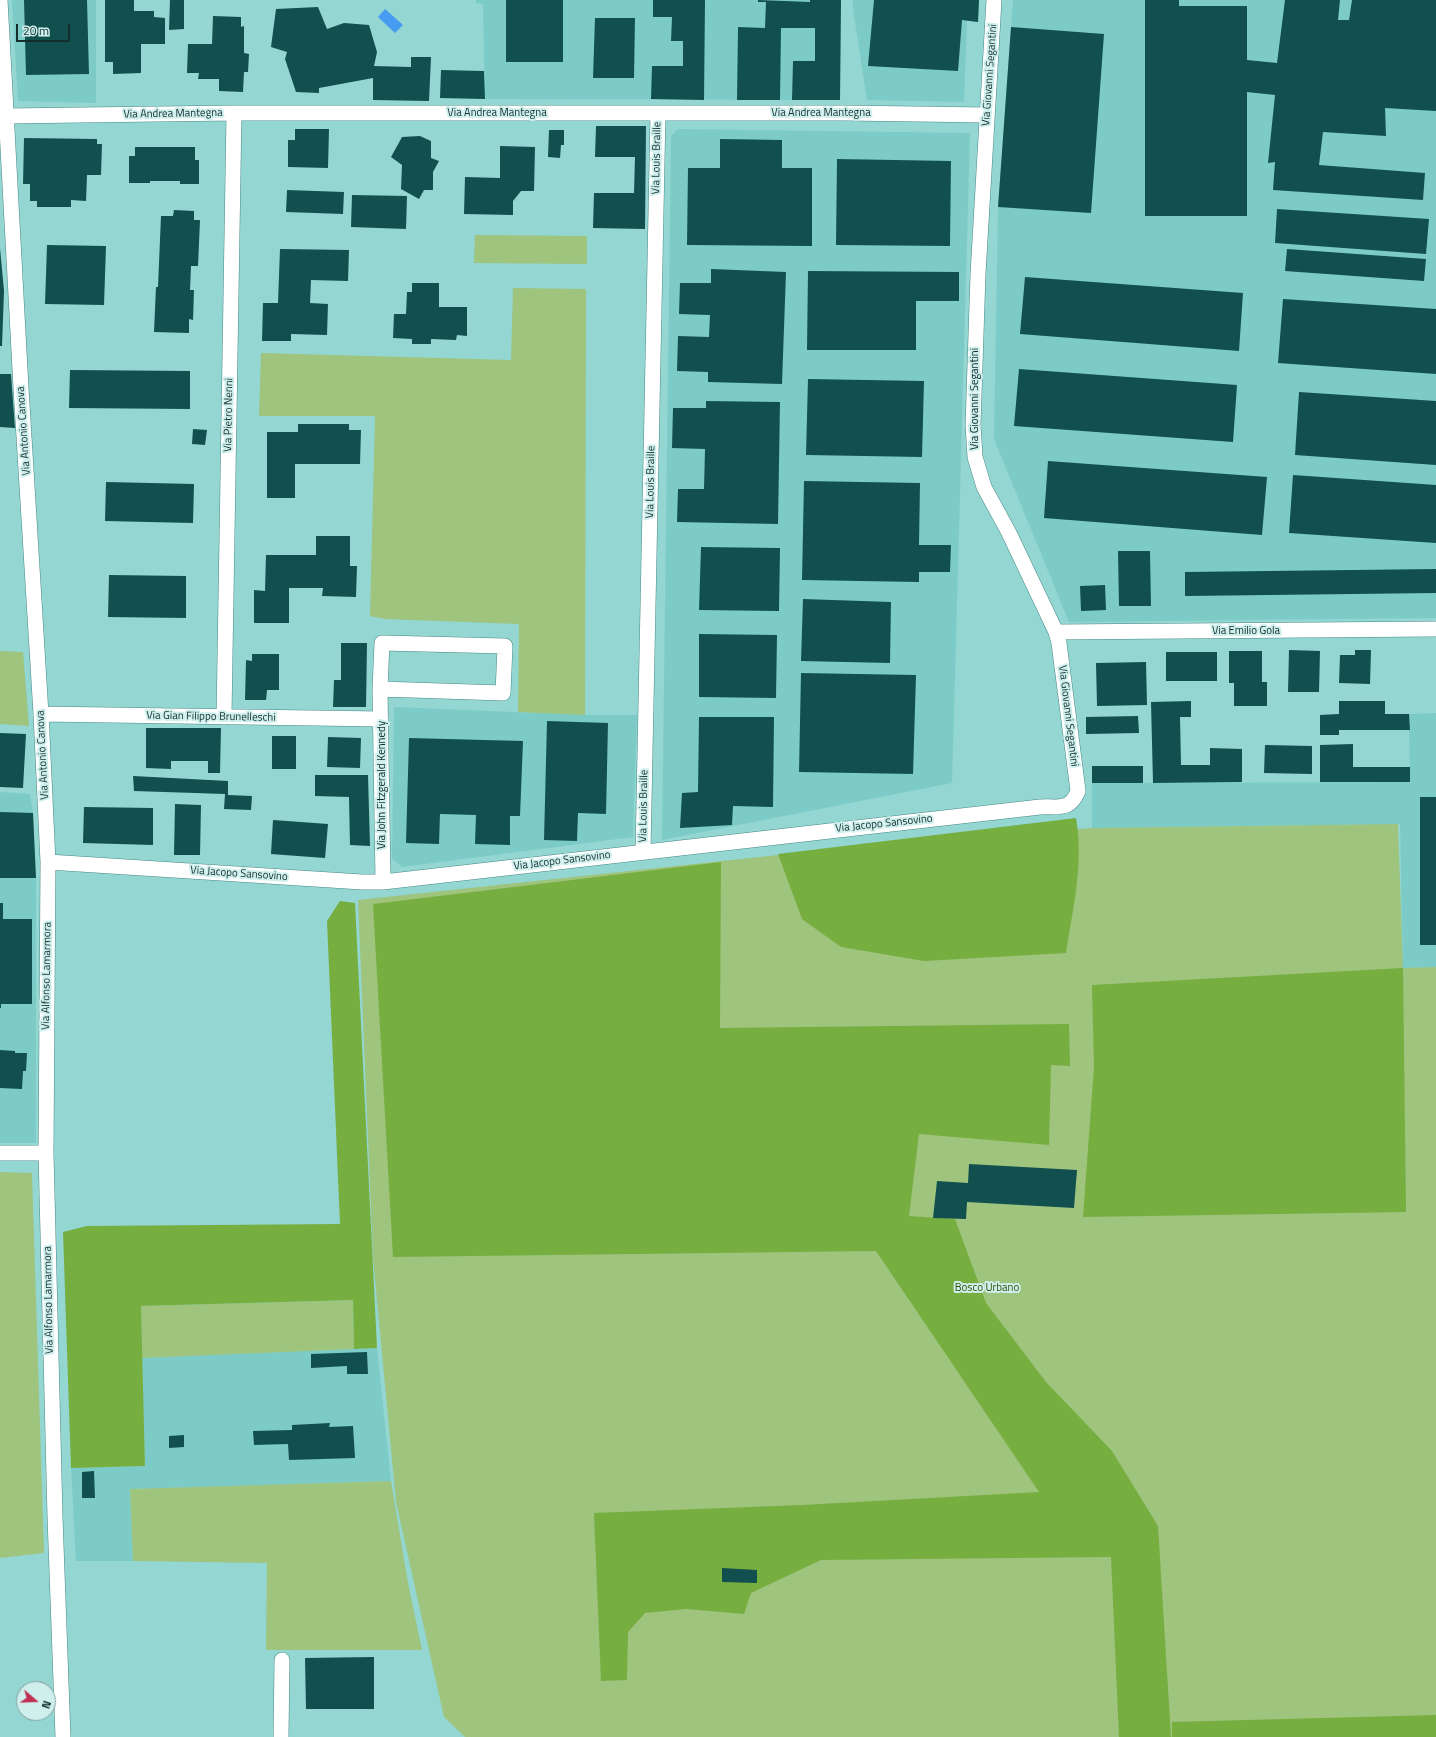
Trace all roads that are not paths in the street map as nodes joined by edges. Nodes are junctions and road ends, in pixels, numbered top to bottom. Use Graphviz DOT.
graph roads {
  1 [pos="0,0"];
  2 [pos="994,0"];
  3 [pos="234,113"];
  4 [pos="658,113"];
  5 [pos="987,115"];
  6 [pos="6,116"];
  7 [pos="1436,629"];
  8 [pos="1056,632"];
  9 [pos="380,689"];
  10 [pos="41,714"];
  11 [pos="224,717"];
  12 [pos="382,719"];
  13 [pos="1073,802"];
  14 [pos="643,851"];
  15 [pos="48,862"];
  16 [pos="383,882"];
  17 [pos="46,1152"];
  18 [pos="0,1153"];
  19 [pos="282,1660"];
  20 [pos="63,1737"];
  21 [pos="281,1737"];
  1 -- 6 [label="street, Via Antonio Canova"];
  2 -- 5 [label="street, Via Giovanni Segantini"];
  3 -- 4 [label="street, Via Andrea Mantegna"];
  3 -- 6 [label="street, Via Andrea Mantegna"];
  3 -- 11 [label="street, Via Pietro Nenni"];
  4 -- 5 [label="street, Via Andrea Mantegna"];
  4 -- 14 [label="street, Via Louis Braille"];
  5 -- 8 [label="street, Via Giovanni Segantini"];
  6 -- 10 [label="street, Via Antonio Canova"];
  7 -- 8 [label="street, Via Emilio Gola"];
  8 -- 13 [label="street, Via Giovanni Segantini"];
  9 -- 9 [label="street, Via John Fitzgerald Kennedy"];
  9 -- 12 [label="street, Via John Fitzgerald Kennedy"];
  10 -- 11 [label="street, Via Gian Filippo Brunelleschi"];
  10 -- 15 [label="street, Via Antonio Canova"];
  11 -- 12 [label="street, Via Gian Filippo Brunelleschi"];
  12 -- 16 [label="street, Via John Fitzgerald Kennedy"];
  13 -- 14 [label="street, Via Jacopo Sansovino"];
  14 -- 16 [label="street, Via Jacopo Sansovino"];
  15 -- 16 [label="street, Via Jacopo Sansovino"];
  15 -- 17 [label="street, Via Alfonso Lamarmora"];
  17 -- 18 [label="street"];
  17 -- 20 [label="street, Via Alfonso Lamarmora"];
  19 -- 21 [label="street"];
}
